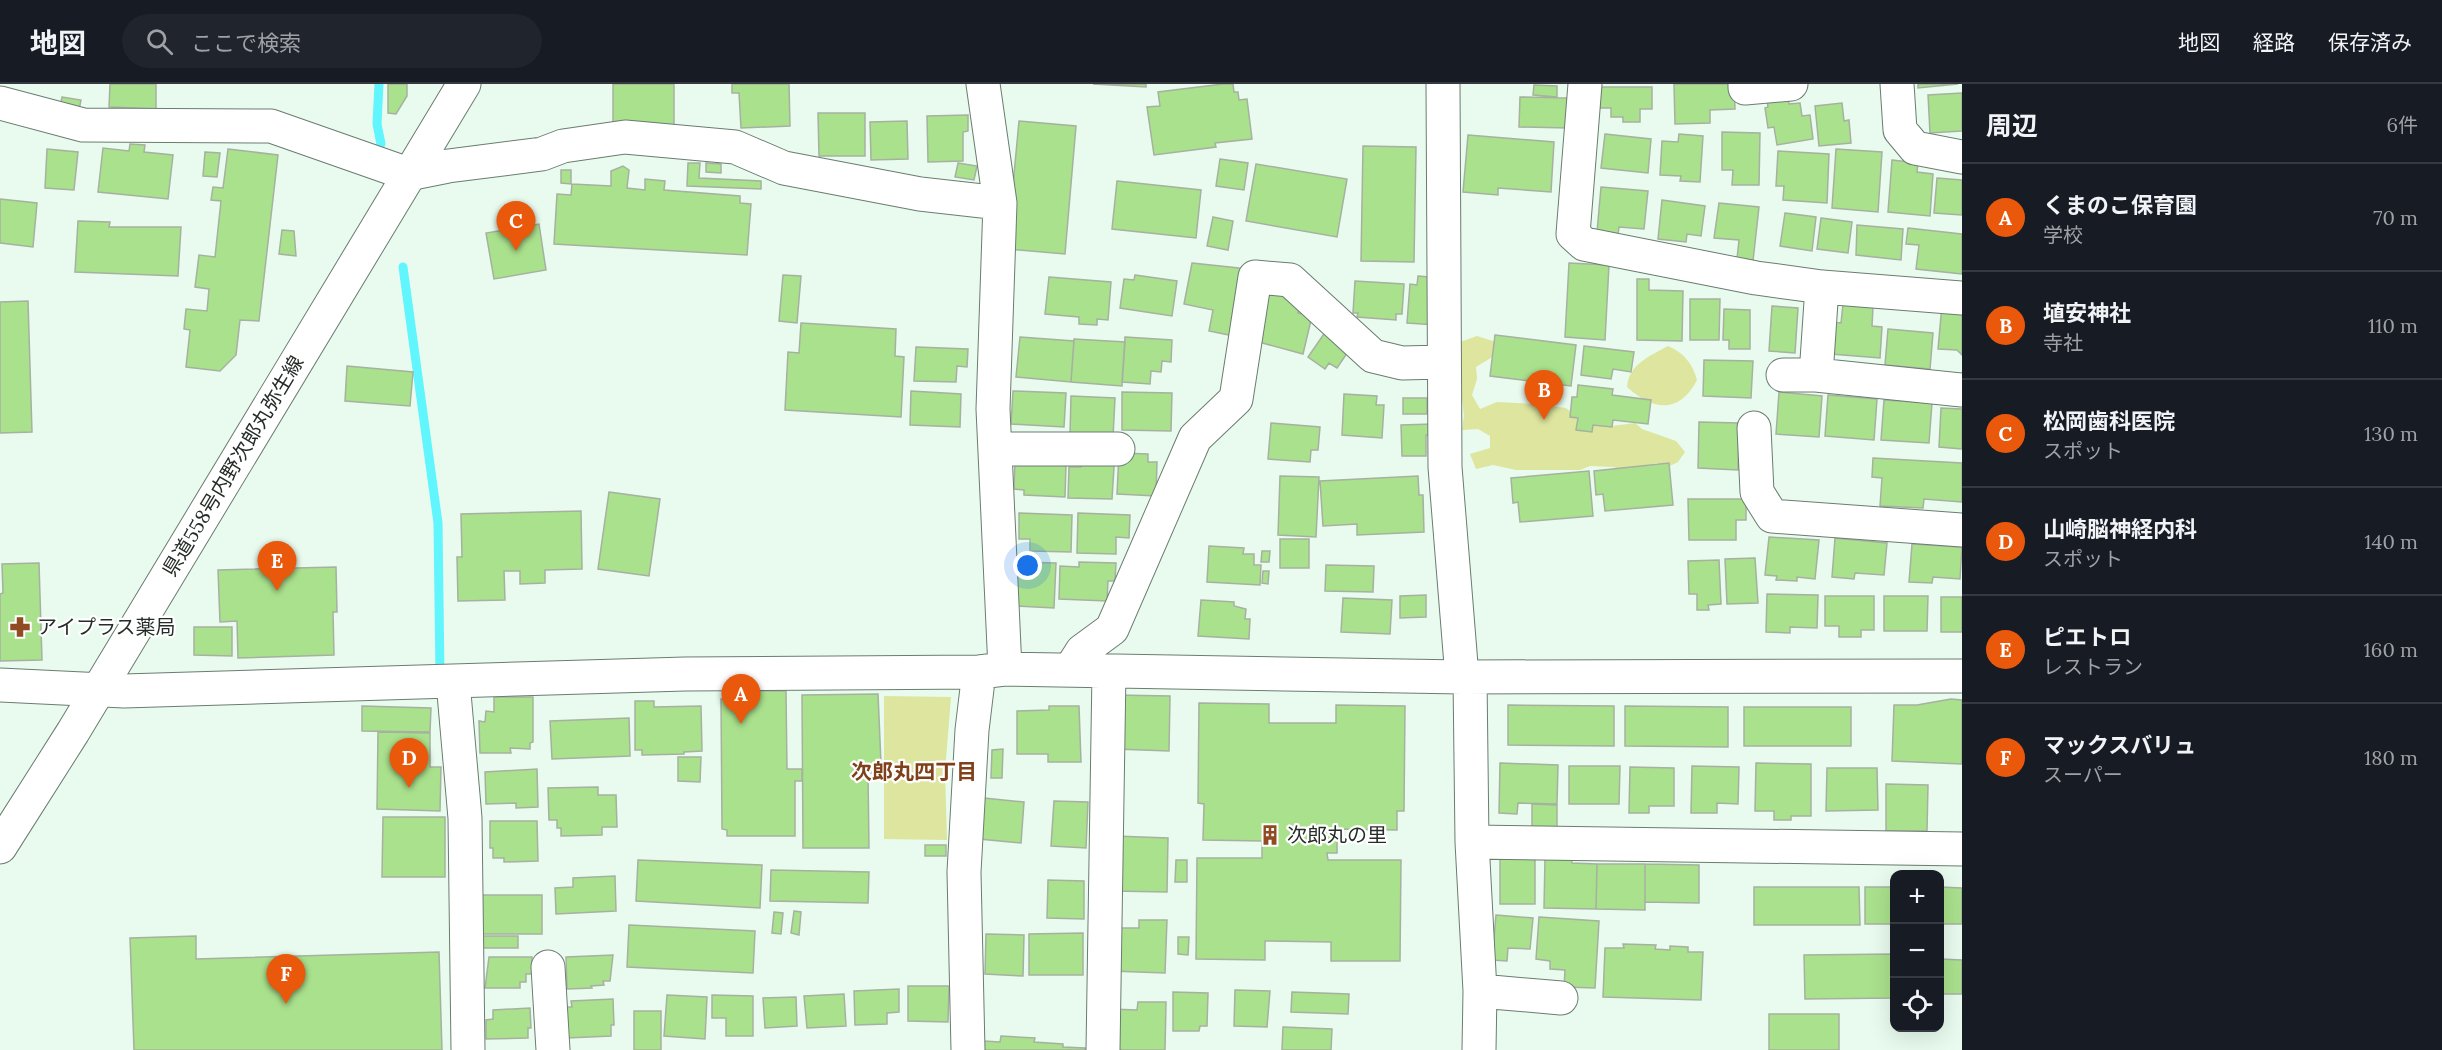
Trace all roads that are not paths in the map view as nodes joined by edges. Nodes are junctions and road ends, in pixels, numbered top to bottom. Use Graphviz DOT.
graph roads {
  1 [pos="4,84"];
  2 [pos="464,84"];
  3 [pos="983,84"];
  4 [pos="1443,84"];
  5 [pos="1585,84"];
  6 [pos="1745,84"];
  7 [pos="1791,84"];
  8 [pos="1897,84"];
  9 [pos="0,88"];
  10 [pos="0,103"];
  11 [pos="1962,157"];
  12 [pos="408,174"];
  13 [pos="1000,204"];
  14 [pos="1822,287"];
  15 [pos="1962,298"];
  16 [pos="1443,362"];
  17 [pos="1783,375"];
  18 [pos="1816,375"];
  19 [pos="1962,390"];
  20 [pos="1754,428"];
  21 [pos="996,449"];
  22 [pos="1118,449"];
  23 [pos="1962,531"];
  24 [pos="992,670"];
  25 [pos="1070,670"];
  26 [pos="1109,671"];
  27 [pos="1962,676"];
  28 [pos="1466,677"];
  29 [pos="441,682"];
  30 [pos="0,685"];
  31 [pos="96,691"];
  32 [pos="1472,842"];
  33 [pos="0,847"];
  34 [pos="1962,849"];
  35 [pos="548,967"];
  36 [pos="1480,991"];
  37 [pos="1561,998"];
  38 [pos="468,1050"];
  39 [pos="553,1050"];
  40 [pos="968,1050"];
  41 [pos="1103,1050"];
  42 [pos="1479,1050"];
  1 -- 9 [label="street"];
  2 -- 12 [label="street, 県道558号内野次郎丸弥生線"];
  3 -- 13 [label="street"];
  4 -- 16 [label="street"];
  5 -- 14 [label="street"];
  6 -- 7 [label="street"];
  8 -- 11 [label="street"];
  10 -- 12 [label="street"];
  12 -- 13 [label="street"];
  12 -- 31 [label="street, 県道558号内野次郎丸弥生線"];
  13 -- 21 [label="street"];
  14 -- 15 [label="street"];
  14 -- 18 [label="street"];
  16 -- 25 [label="street"];
  16 -- 28 [label="street"];
  17 -- 18 [label="street"];
  18 -- 19 [label="street"];
  20 -- 23 [label="street"];
  21 -- 22 [label="street"];
  21 -- 24 [label="street"];
  24 -- 25 [label="street"];
  24 -- 29 [label="street"];
  24 -- 40 [label="street"];
  25 -- 26 [label="street"];
  26 -- 28 [label="street"];
  26 -- 41 [label="street"];
  27 -- 28 [label="street"];
  28 -- 32 [label="street"];
  29 -- 31 [label="street"];
  29 -- 38 [label="street"];
  30 -- 31 [label="street"];
  31 -- 33 [label="street, 県道558号内野次郎丸弥生線"];
  32 -- 34 [label="street"];
  32 -- 36 [label="street"];
  35 -- 39 [label="street"];
  36 -- 37 [label="street"];
  36 -- 42 [label="street"];
}
